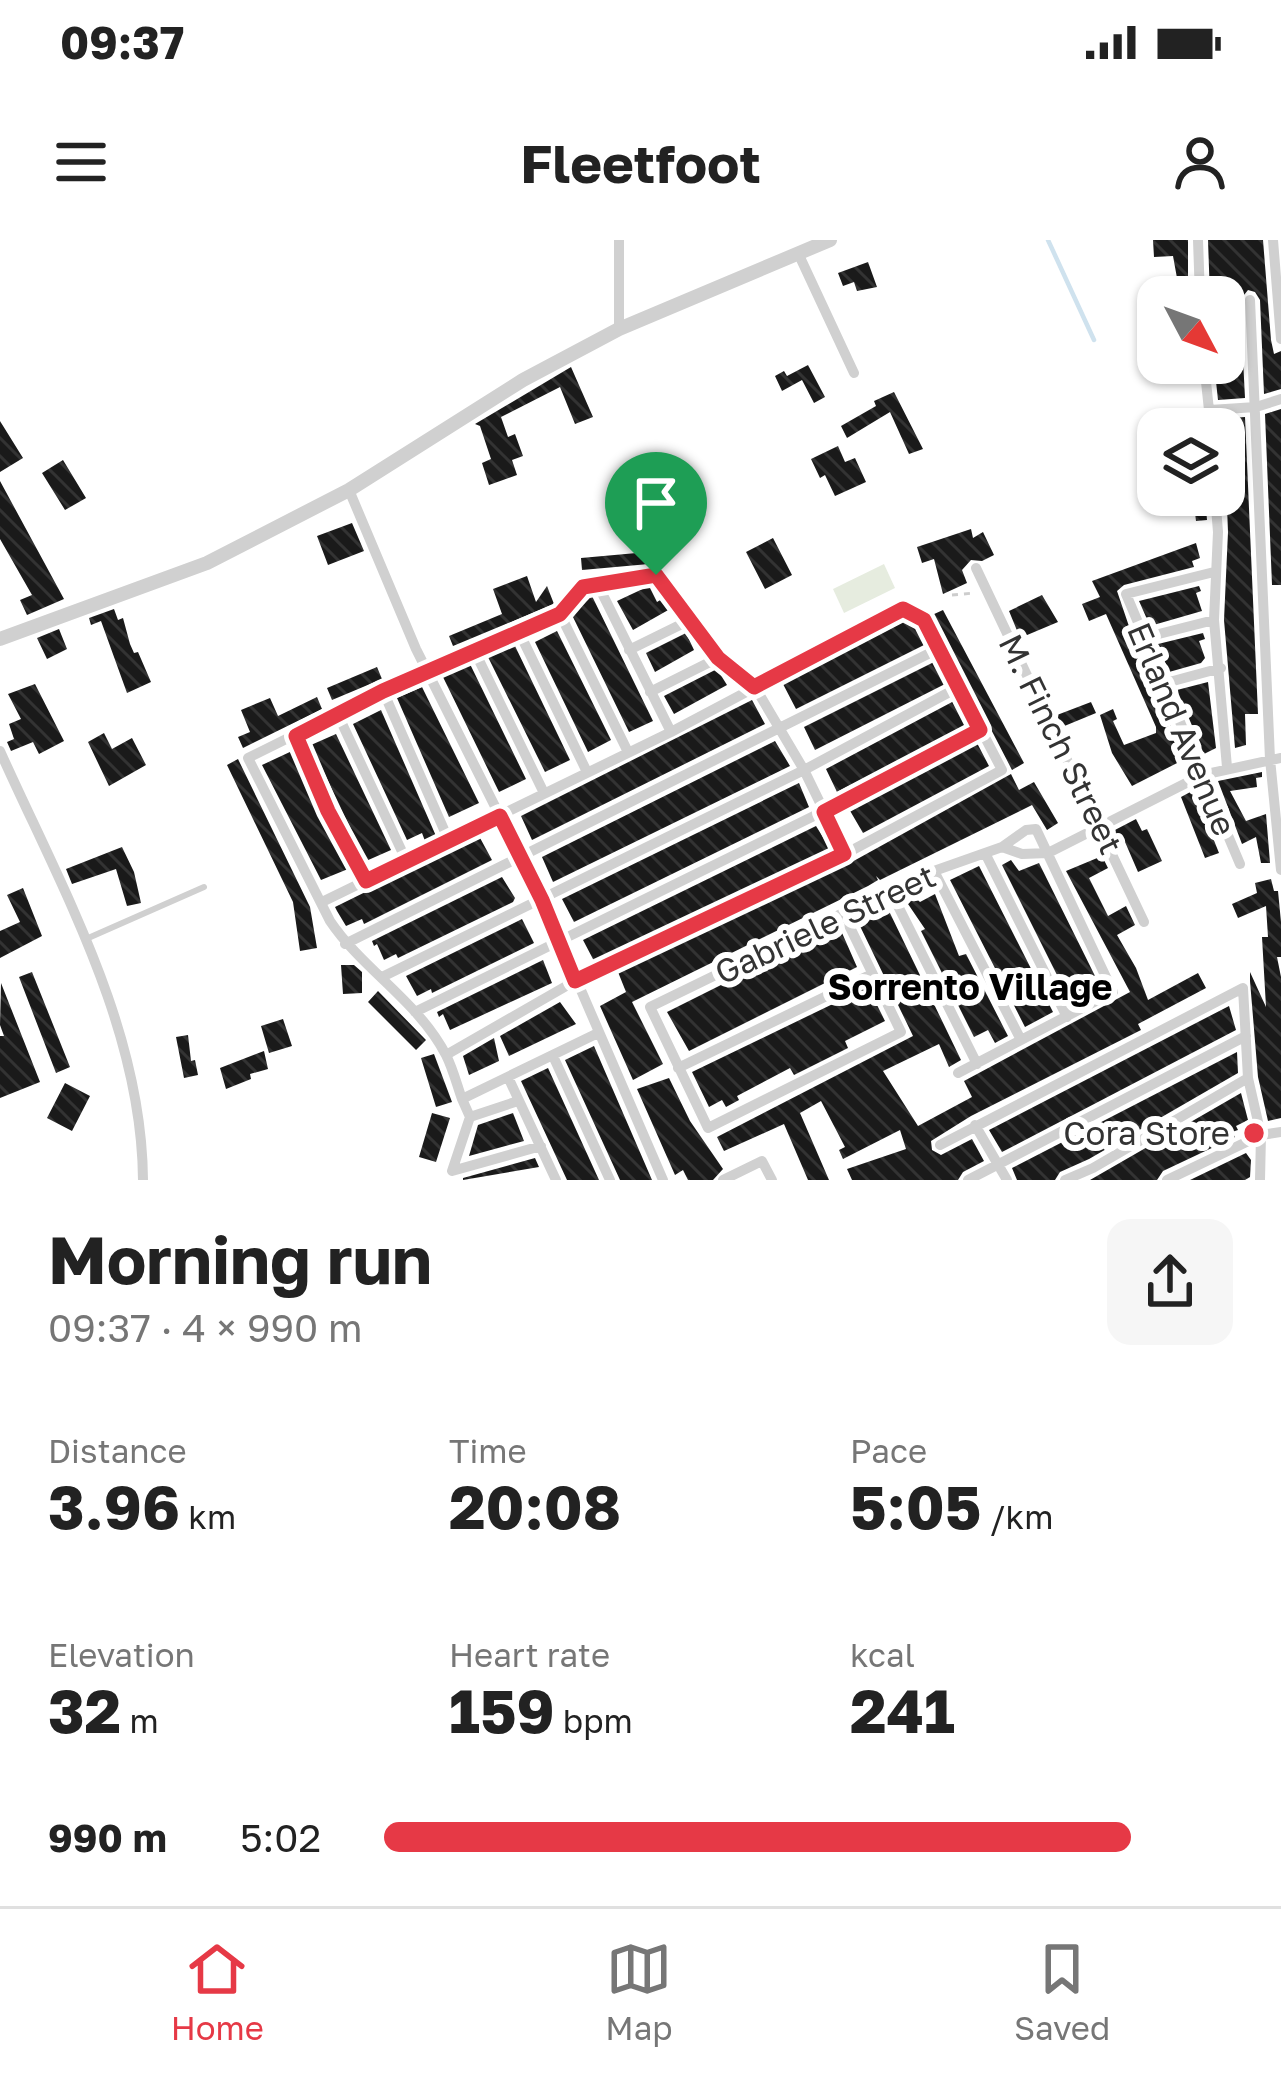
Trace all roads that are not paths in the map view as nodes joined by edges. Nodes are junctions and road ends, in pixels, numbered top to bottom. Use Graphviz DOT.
graph roads {
  1 [pos="619,240"];
  2 [pos="830,240"];
  3 [pos="1198,240"];
  4 [pos="1276,244"];
  5 [pos="798,253"];
  6 [pos="1200,276"];
  7 [pos="1278,290"];
  8 [pos="1250,300"];
  9 [pos="619,329"];
  10 [pos="1281,339"];
  11 [pos="854,373"];
  12 [pos="1281,399"];
  13 [pos="1256,407"];
  14 [pos="1241,408"];
  15 [pos="350,490"];
  16 [pos="1217,516"];
  17 [pos="976,568"];
  18 [pos="1214,572"];
  19 [pos="597,583"];
  20 [pos="560,614"];
  21 [pos="1214,620"];
  22 [pos="688,621"];
  23 [pos="519,632"];
  24 [pos="1143,638"];
  25 [pos="0,639"];
  26 [pos="938,649"];
  27 [pos="474,650"];
  28 [pos="629,650"];
  29 [pos="718,658"];
  30 [pos="1221,668"];
  31 [pos="427,671"];
  32 [pos="1162,684"];
  33 [pos="754,687"];
  34 [pos="959,687"];
  35 [pos="383,691"];
  36 [pos="650,692"];
  37 [pos="338,715"];
  38 [pos="779,729"];
  39 [pos="980,730"];
  40 [pos="671,732"];
  41 [pos="296,736"];
  42 [pos="627,750"];
  43 [pos="0,752"];
  44 [pos="1276,759"];
  45 [pos="1227,767"];
  46 [pos="804,770"];
  47 [pos="587,772"];
  48 [pos="1202,776"];
  49 [pos="544,794"];
  50 [pos="824,812"];
  51 [pos="500,816"];
  52 [pos="1102,827"];
  53 [pos="449,841"];
  54 [pos="1002,847"];
  55 [pos="1051,852"];
  56 [pos="986,853"];
  57 [pos="844,854"];
  58 [pos="520,859"];
  59 [pos="406,860"];
  60 [pos="1240,864"];
  61 [pos="1281,870"];
  62 [pos="934,871"];
  63 [pos="366,881"];
  64 [pos="203,887"];
  65 [pos="891,892"];
  66 [pos="542,900"];
  67 [pos="322,902"];
  68 [pos="843,913"];
  69 [pos="1144,922"];
  70 [pos="85,940"];
  71 [pos="560,941"];
  72 [pos="345,944"];
  73 [pos="872,974"];
  74 [pos="382,977"];
  75 [pos="575,981"];
  76 [pos="415,1012"];
  77 [pos="1067,1017"];
  78 [pos="598,1033"];
  79 [pos="1246,1036"];
  80 [pos="1021,1040"];
  81 [pos="446,1055"];
  82 [pos="553,1056"];
  83 [pos="977,1064"];
  84 [pos="678,1069"];
  85 [pos="958,1073"];
  86 [pos="508,1077"];
  87 [pos="1248,1078"];
  88 [pos="462,1099"];
  89 [pos="518,1101"];
  90 [pos="470,1118"];
  91 [pos="975,1125"];
  92 [pos="1281,1132"];
  93 [pos="1261,1135"];
  94 [pos="940,1145"];
  95 [pos="541,1146"];
  96 [pos="998,1162"];
  97 [pos="143,1180"];
  98 [pos="556,1180"];
  99 [pos="610,1180"];
  100 [pos="664,1180"];
  101 [pos="723,1180"];
  102 [pos="772,1180"];
  103 [pos="968,1180"];
  104 [pos="1007,1180"];
  105 [pos="1065,1180"];
  106 [pos="1167,1180"];
  107 [pos="1260,1180"];
  1 -- 9 [label="street"];
  2 -- 5 [label="street"];
  3 -- 6 [label="street"];
  4 -- 7 [label="street"];
  5 -- 9 [label="street"];
  5 -- 11 [label="street"];
  7 -- 10 [label="street"];
  8 -- 13 [label="street"];
  9 -- 15 [label="street"];
  12 -- 13 [label="street"];
  13 -- 14 [label="street"];
  13 -- 44 [label="street"];
  15 -- 25 [label="street"];
  15 -- 31 [label="street"];
  16 -- 18 [label="street"];
  17 -- 52 [label="street, M. Finch Street"];
  18 -- 21 [label="street"];
  18 -- 24 [label="street, Erland Avenue"];
  19 -- 20 [label="street"];
  19 -- 22 [label="street"];
  19 -- 28 [label="street"];
  20 -- 23 [label="street"];
  20 -- 42 [label="street"];
  21 -- 24 [label="street"];
  21 -- 30 [label="street"];
  22 -- 28 [label="street"];
  22 -- 29 [label="street"];
  23 -- 27 [label="street"];
  23 -- 47 [label="street"];
  24 -- 32 [label="street, Erland Avenue"];
  26 -- 33 [label="street"];
  26 -- 34 [label="street"];
  26 -- 38 [label="street"];
  27 -- 31 [label="street"];
  27 -- 49 [label="street"];
  28 -- 36 [label="street"];
  29 -- 33 [label="street"];
  29 -- 36 [label="street"];
  30 -- 32 [label="street"];
  30 -- 45 [label="street"];
  31 -- 35 [label="street"];
  31 -- 51 [label="street"];
  32 -- 48 [label="street, Erland Avenue"];
  33 -- 38 [label="street"];
  33 -- 40 [label="street"];
  34 -- 39 [label="street"];
  34 -- 46 [label="street"];
  35 -- 37 [label="street"];
  35 -- 53 [label="street"];
  36 -- 40 [label="street"];
  37 -- 41 [label="street"];
  37 -- 59 [label="street"];
  38 -- 46 [label="street"];
  38 -- 58 [label="street"];
  39 -- 50 [label="street"];
  39 -- 57 [label="street"];
  40 -- 42 [label="street"];
  41 -- 63 [label="street"];
  41 -- 67 [label="street"];
  42 -- 47 [label="street"];
  43 -- 70 [label="street"];
  44 -- 45 [label="street"];
  44 -- 61 [label="street"];
  45 -- 48 [label="street"];
  46 -- 50 [label="street"];
  46 -- 66 [label="street"];
  47 -- 49 [label="street"];
  48 -- 52 [label="street"];
  48 -- 60 [label="street, Erland Avenue"];
  49 -- 51 [label="street"];
  50 -- 57 [label="street"];
  50 -- 71 [label="street"];
  51 -- 53 [label="street"];
  51 -- 58 [label="street"];
  52 -- 55 [label="street"];
  52 -- 69 [label="street, M. Finch Street"];
  53 -- 59 [label="street"];
  54 -- 55 [label="street"];
  54 -- 55 [label="street"];
  54 -- 56 [label="street, Gabriele Street"];
  55 -- 77 [label="street"];
  56 -- 62 [label="street, Gabriele Street"];
  56 -- 77 [label="street"];
  57 -- 75 [label="street"];
  58 -- 66 [label="street"];
  58 -- 72 [label="street"];
  59 -- 63 [label="street"];
  62 -- 65 [label="street, Gabriele Street"];
  62 -- 80 [label="street"];
  63 -- 67 [label="street"];
  64 -- 70 [label="lane"];
  65 -- 68 [label="street, Gabriele Street"];
  65 -- 83 [label="street"];
  66 -- 71 [label="street"];
  66 -- 74 [label="street"];
  67 -- 72 [label="street"];
  68 -- 73 [label="street"];
  68 -- 84 [label="street, Gabriele Street"];
  70 -- 97 [label="street"];
  71 -- 75 [label="street"];
  71 -- 76 [label="street"];
  72 -- 74 [label="street"];
  73 -- 84 [label="street"];
  73 -- 84 [label="street"];
  74 -- 76 [label="street"];
  75 -- 78 [label="street"];
  75 -- 81 [label="street"];
  76 -- 81 [label="street"];
  77 -- 80 [label="street"];
  78 -- 82 [label="street"];
  78 -- 100 [label="street"];
  79 -- 87 [label="street"];
  79 -- 91 [label="street"];
  79 -- 96 [label="street"];
  80 -- 83 [label="street"];
  81 -- 88 [label="street"];
  82 -- 86 [label="street"];
  82 -- 99 [label="street"];
  83 -- 85 [label="street"];
  86 -- 88 [label="street"];
  86 -- 89 [label="street"];
  87 -- 93 [label="street"];
  87 -- 105 [label="street"];
  88 -- 90 [label="street"];
  89 -- 90 [label="street"];
  89 -- 95 [label="street"];
  90 -- 95 [label="street"];
  91 -- 94 [label="street"];
  91 -- 96 [label="street"];
  92 -- 93 [label="street"];
  93 -- 106 [label="street"];
  93 -- 107 [label="street"];
  95 -- 98 [label="street"];
  96 -- 103 [label="street"];
  96 -- 104 [label="street"];
  101 -- 102 [label="street"];
}
